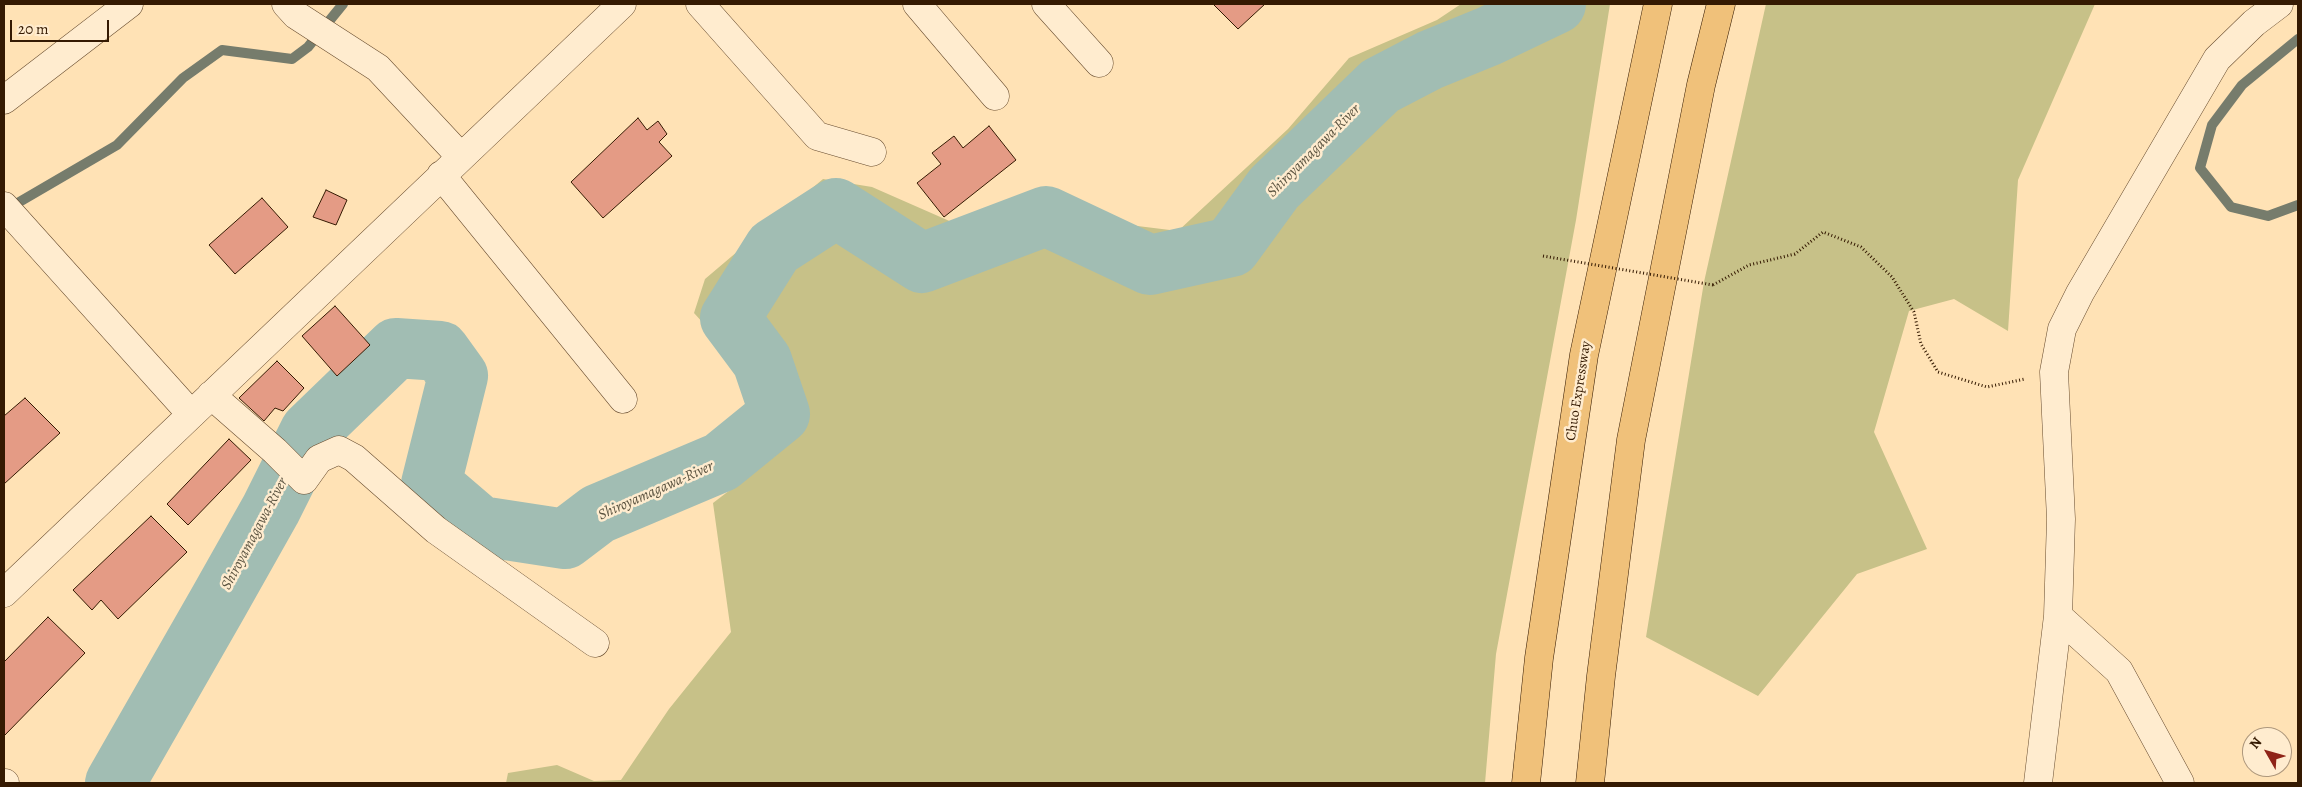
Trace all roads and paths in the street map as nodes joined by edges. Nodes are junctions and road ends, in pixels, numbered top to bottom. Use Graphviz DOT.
graph roads {
  1 [pos="129,4"];
  2 [pos="622,4"];
  3 [pos="700,4"];
  4 [pos="917,4"];
  5 [pos="1046,4"];
  6 [pos="1658,4"];
  7 [pos="1721,4"];
  8 [pos="2279,4"];
  9 [pos="294,11"];
  10 [pos="1099,63"];
  11 [pos="995,96"];
  12 [pos="4,100"];
  13 [pos="872,152"];
  14 [pos="451,166"];
  15 [pos="11,214"];
  16 [pos="1543,256"];
  17 [pos="2054,372"];
  18 [pos="211,395"];
  19 [pos="623,399"];
  20 [pos="191,414"];
  21 [pos="4,593"];
  22 [pos="2058,616"];
  23 [pos="595,643"];
  24 [pos="1526,783"];
  25 [pos="1590,783"];
  26 [pos="2038,783"];
  27 [pos="2180,783"];
  1 -- 12 [label="street"];
  2 -- 14 [label="street"];
  3 -- 13 [label="street"];
  4 -- 11 [label="street"];
  5 -- 10 [label="street"];
  6 -- 24 [label="highway, Chuo Expressway"];
  7 -- 25 [label="highway"];
  8 -- 17 [label="street"];
  9 -- 14 [label="street"];
  14 -- 18 [label="street"];
  14 -- 19 [label="street"];
  15 -- 20 [label="street"];
  16 -- 17 [label="path, bridge"];
  17 -- 22 [label="street"];
  18 -- 20 [label="street"];
  18 -- 23 [label="street"];
  20 -- 21 [label="street"];
  22 -- 26 [label="street"];
  22 -- 27 [label="street"];
}
